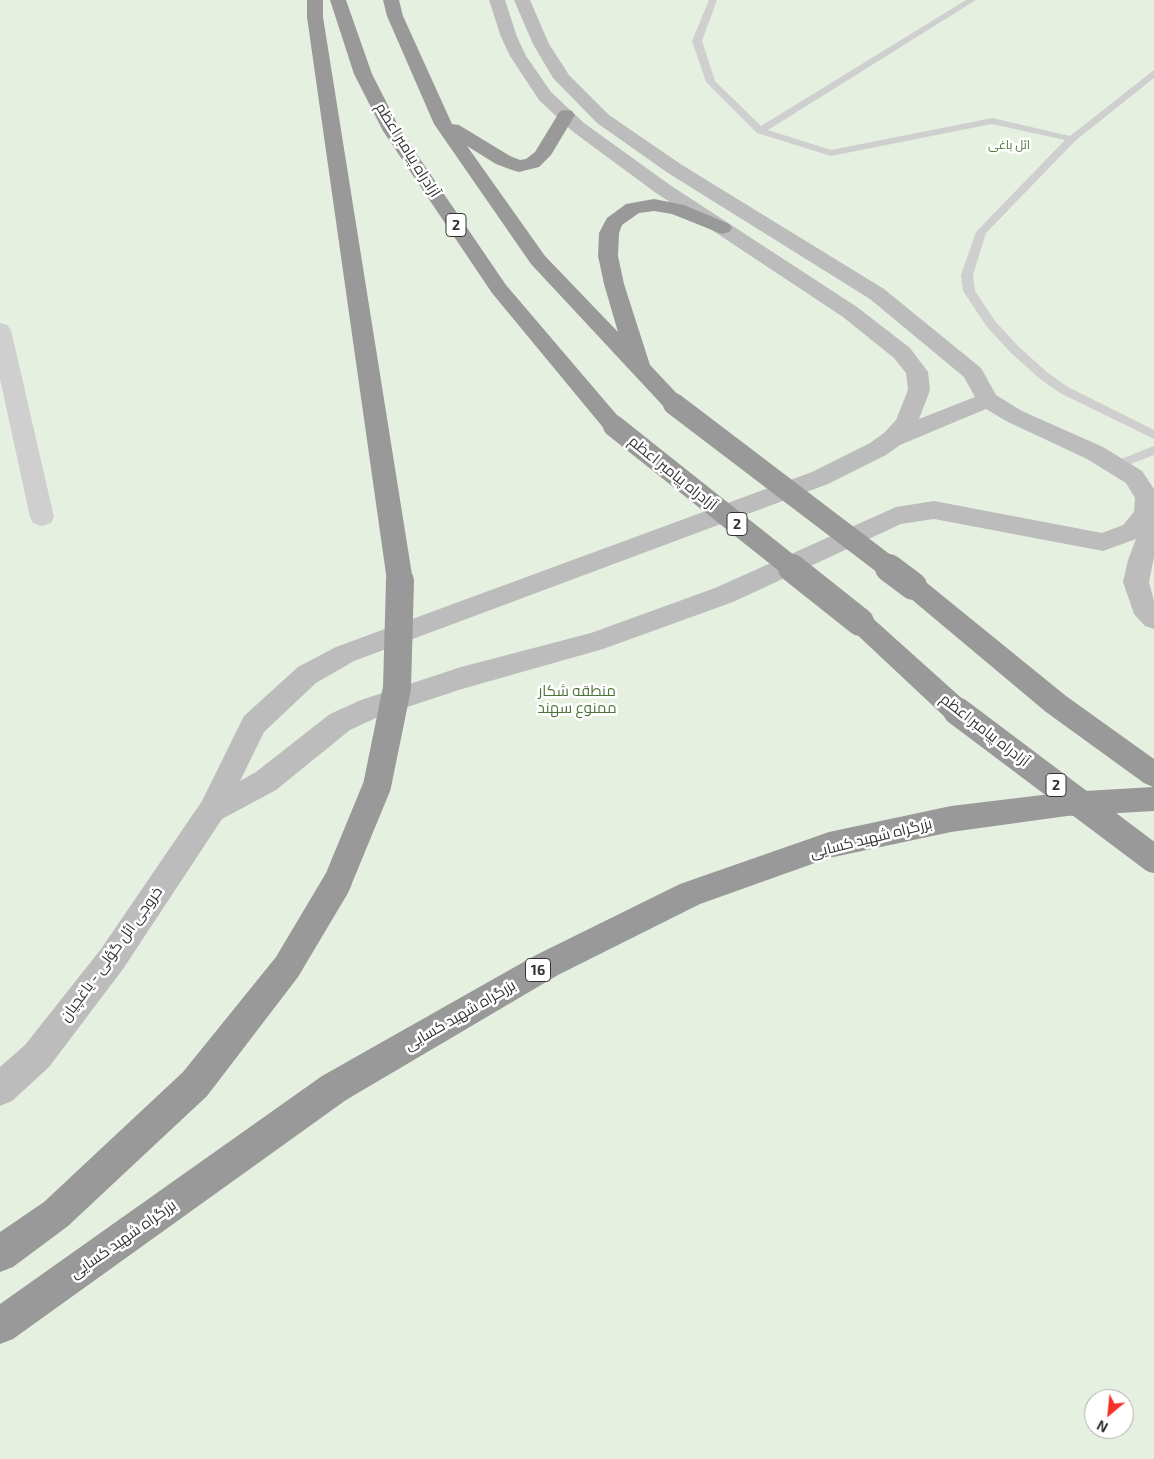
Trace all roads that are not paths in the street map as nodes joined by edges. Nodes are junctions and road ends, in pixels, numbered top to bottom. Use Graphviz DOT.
graph roads {
  1 [pos="315,0"];
  2 [pos="338,0"];
  3 [pos="391,0"];
  4 [pos="497,0"];
  5 [pos="522,0"];
  6 [pos="713,0"];
  7 [pos="972,0"];
  8 [pos="1154,73"];
  9 [pos="566,115"];
  10 [pos="443,124"];
  11 [pos="760,131"];
  12 [pos="1072,139"];
  13 [pos="722,228"];
  14 [pos="0,330"];
  15 [pos="641,371"];
  16 [pos="988,400"];
  17 [pos="1154,434"];
  18 [pos="892,439"];
  19 [pos="1154,450"];
  20 [pos="1115,466"];
  21 [pos="1147,497"];
  22 [pos="42,517"];
  23 [pos="1154,619"];
  24 [pos="1154,775"];
  25 [pos="1154,799"];
  26 [pos="212,810"];
  27 [pos="1154,859"];
  28 [pos="0,1089"];
  29 [pos="0,1254"];
  30 [pos="0,1326"];
  1 -- 29 [label="highway, bridge"];
  2 -- 27 [label="highway, آزادراه پیامبر اعظم / 2, bridge"];
  3 -- 10 [label="highway"];
  4 -- 9 [label="main road"];
  5 -- 16 [label="main road"];
  6 -- 11 [label="lane"];
  7 -- 11 [label="lane"];
  8 -- 12 [label="lane"];
  9 -- 10 [label="highway"];
  9 -- 13 [label="main road"];
  10 -- 15 [label="highway"];
  11 -- 12 [label="lane"];
  12 -- 17 [label="lane"];
  13 -- 15 [label="highway"];
  13 -- 18 [label="main road"];
  14 -- 22 [label="street"];
  15 -- 24 [label="highway, bridge"];
  16 -- 18 [label="main road"];
  16 -- 20 [label="main road"];
  18 -- 26 [label="main road, خروجی ائل گؤلی - یاغچیان"];
  19 -- 20 [label="lane"];
  20 -- 21 [label="main road"];
  21 -- 23 [label="main road"];
  21 -- 26 [label="main road"];
  25 -- 30 [label="highway, بزرگراه شهید کسایی / 16"];
  26 -- 28 [label="main road, خروجی ائل گؤلی - یاغچیان"];
}
